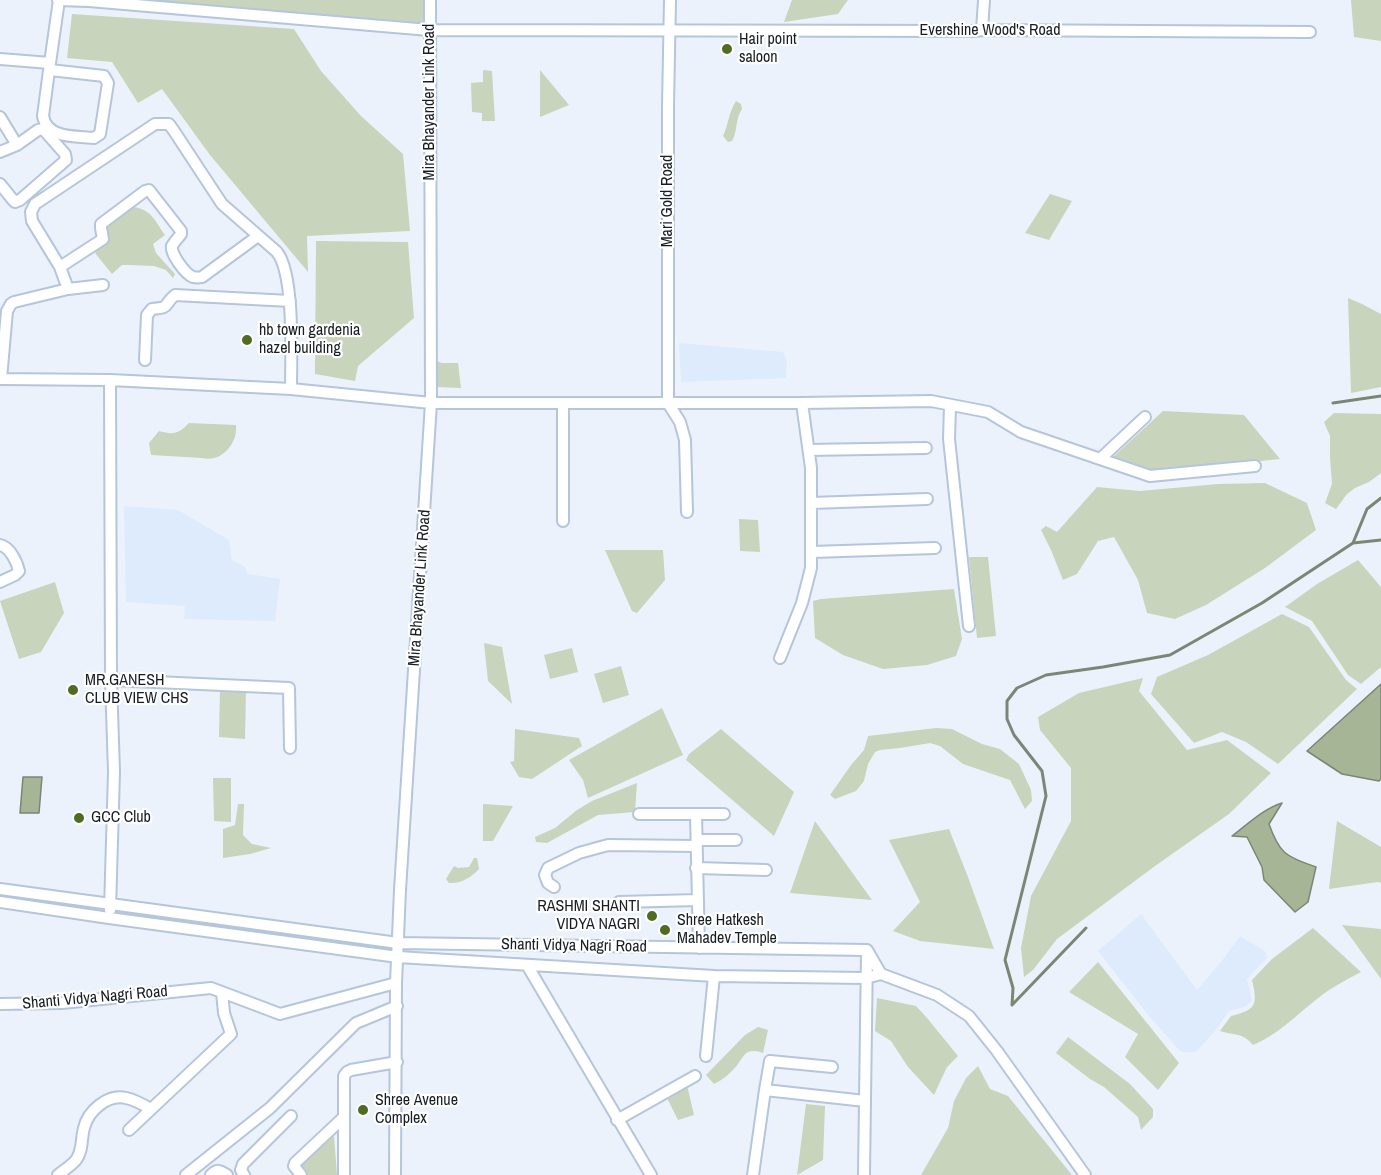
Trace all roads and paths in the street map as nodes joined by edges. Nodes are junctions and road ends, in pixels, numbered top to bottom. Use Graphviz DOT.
graph roads {
  1 [pos="59,0"];
  2 [pos="430,0"];
  3 [pos="670,0"];
  4 [pos="984,0"];
  5 [pos="429,30"];
  6 [pos="670,30"];
  7 [pos="982,30"];
  8 [pos="1310,32"];
  9 [pos="0,59"];
  10 [pos="50,67"];
  11 [pos="0,117"];
  12 [pos="17,145"];
  13 [pos="0,152"];
  14 [pos="0,184"];
  15 [pos="258,236"];
  16 [pos="60,267"];
  17 [pos="103,285"];
  18 [pos="68,289"];
  19 [pos="290,301"];
  20 [pos="145,360"];
  21 [pos="1,379"];
  22 [pos="110,380"];
  23 [pos="291,389"];
  24 [pos="431,403"];
  25 [pos="563,403"];
  26 [pos="668,403"];
  27 [pos="802,403"];
  28 [pos="950,406"];
  29 [pos="1144,417"];
  30 [pos="926,448"];
  31 [pos="808,450"];
  32 [pos="1100,459"];
  33 [pos="1255,465"];
  34 [pos="927,499"];
  35 [pos="811,502"];
  36 [pos="687,512"];
  37 [pos="563,521"];
  38 [pos="0,545"];
  39 [pos="935,548"];
  40 [pos="812,552"];
  41 [pos="0,582"];
  42 [pos="969,626"];
  43 [pos="780,658"];
  44 [pos="111,680"];
  45 [pos="290,748"];
  46 [pos="639,814"];
  47 [pos="696,814"];
  48 [pos="724,814"];
  49 [pos="736,840"];
  50 [pos="697,843"];
  51 [pos="696,868"];
  52 [pos="766,870"];
  53 [pos="554,887"];
  54 [pos="0,889"];
  55 [pos="698,900"];
  56 [pos="0,902"];
  57 [pos="619,902"];
  58 [pos="110,905"];
  59 [pos="110,918"];
  60 [pos="279,927"];
  61 [pos="337,935"];
  62 [pos="279,941"];
  63 [pos="398,943"];
  64 [pos="336,948"];
  65 [pos="699,948"];
  66 [pos="867,950"];
  67 [pos="398,957"];
  68 [pos="527,965"];
  69 [pos="881,974"];
  70 [pos="714,976"];
  71 [pos="866,978"];
  72 [pos="396,983"];
  73 [pos="222,992"];
  74 [pos="0,1004"];
  75 [pos="397,1006"];
  76 [pos="706,1056"];
  77 [pos="397,1062"];
  78 [pos="831,1067"];
  79 [pos="694,1076"];
  80 [pos="765,1090"];
  81 [pos="865,1101"];
  82 [pos="151,1109"];
  83 [pos="291,1116"];
  84 [pos="344,1117"];
  85 [pos="617,1120"];
  86 [pos="129,1131"];
  87 [pos="866,1174"];
  88 [pos="58,1175"];
  89 [pos="186,1175"];
  90 [pos="211,1175"];
  91 [pos="227,1175"];
  92 [pos="244,1175"];
  93 [pos="302,1175"];
  94 [pos="344,1175"];
  95 [pos="395,1175"];
  96 [pos="651,1175"];
  97 [pos="753,1175"];
  98 [pos="1085,1175"];
  1 -- 5 [label="street, Evershine Wood's Road"];
  1 -- 10 [label="street"];
  2 -- 5 [label="street, Mira Bhayander Link Road"];
  3 -- 6 [label="street, Mari Gold Road"];
  4 -- 7 [label="street"];
  5 -- 6 [label="street, Evershine Wood's Road"];
  5 -- 24 [label="street, Mira Bhayander Link Road"];
  6 -- 7 [label="street, Evershine Wood's Road"];
  6 -- 26 [label="street, Mari Gold Road"];
  7 -- 8 [label="street, Evershine Wood's Road"];
  9 -- 10 [label="street"];
  10 -- 10 [label="street"];
  11 -- 12 [label="street"];
  12 -- 13 [label="street"];
  12 -- 14 [label="street"];
  15 -- 16 [label="street"];
  15 -- 16 [label="street"];
  15 -- 19 [label="street"];
  16 -- 18 [label="street"];
  17 -- 18 [label="street"];
  18 -- 21 [label="street"];
  19 -- 20 [label="street"];
  19 -- 23 [label="street"];
  21 -- 22 [label="street"];
  22 -- 23 [label="street"];
  22 -- 44 [label="street"];
  23 -- 24 [label="street"];
  24 -- 25 [label="street"];
  24 -- 63 [label="street, Mira Bhayander Link Road"];
  25 -- 26 [label="street"];
  25 -- 37 [label="street"];
  26 -- 27 [label="street"];
  26 -- 36 [label="street"];
  27 -- 28 [label="street"];
  27 -- 31 [label="street"];
  28 -- 32 [label="street"];
  28 -- 42 [label="street"];
  29 -- 32 [label="street"];
  30 -- 31 [label="street"];
  31 -- 35 [label="street"];
  32 -- 33 [label="street"];
  34 -- 35 [label="street"];
  35 -- 40 [label="street"];
  38 -- 41 [label="street"];
  39 -- 40 [label="street"];
  40 -- 43 [label="street"];
  44 -- 45 [label="street"];
  44 -- 58 [label="street"];
  46 -- 47 [label="street"];
  47 -- 48 [label="street"];
  47 -- 50 [label="street"];
  49 -- 50 [label="street"];
  50 -- 51 [label="street"];
  50 -- 53 [label="street"];
  51 -- 52 [label="street"];
  51 -- 55 [label="street"];
  54 -- 58 [label="street, Shanti Vidya Nagri Road"];
  55 -- 57 [label="street"];
  55 -- 65 [label="street"];
  56 -- 59 [label="street, Shanti Vidya Nagri Road"];
  58 -- 59 [label="street"];
  58 -- 60 [label="street, Shanti Vidya Nagri Road"];
  59 -- 62 [label="street, Shanti Vidya Nagri Road"];
  60 -- 61 [label="street, Shanti Vidya Nagri Road"];
  60 -- 62 [label="street"];
  61 -- 63 [label="street, Shanti Vidya Nagri Road"];
  61 -- 64 [label="street"];
  62 -- 64 [label="street, Shanti Vidya Nagri Road"];
  63 -- 65 [label="street, Shanti Vidya Nagri Road"];
  63 -- 67 [label="street, Mira Bhayander Link Road"];
  64 -- 67 [label="street, Shanti Vidya Nagri Road"];
  65 -- 66 [label="street, Shanti Vidya Nagri Road"];
  66 -- 69 [label="street"];
  66 -- 71 [label="street"];
  67 -- 68 [label="street, Shanti Vidya Nagri Road"];
  67 -- 72 [label="street, Mira Bhayander Link Road"];
  68 -- 70 [label="street, Shanti Vidya Nagri Road"];
  68 -- 85 [label="street"];
  69 -- 71 [label="street, Shanti Vidya Nagri Road"];
  69 -- 98 [label="street"];
  70 -- 71 [label="street, Shanti Vidya Nagri Road"];
  70 -- 76 [label="street"];
  71 -- 81 [label="street"];
  72 -- 73 [label="street, Shanti Vidya Nagri Road"];
  72 -- 75 [label="street, Mira Bhayander Link Road"];
  73 -- 74 [label="street, Shanti Vidya Nagri Road"];
  73 -- 82 [label="street"];
  75 -- 77 [label="street, Mira Bhayander Link Road"];
  75 -- 89 [label="street"];
  77 -- 84 [label="street"];
  77 -- 95 [label="street, Mira Bhayander Link Road"];
  78 -- 80 [label="street"];
  79 -- 85 [label="street"];
  80 -- 81 [label="street"];
  80 -- 97 [label="street"];
  81 -- 87 [label="street"];
  82 -- 86 [label="street"];
  82 -- 88 [label="street"];
  83 -- 92 [label="street"];
  84 -- 93 [label="street"];
  84 -- 94 [label="street"];
  85 -- 96 [label="street"];
  90 -- 91 [label="street"];
}
